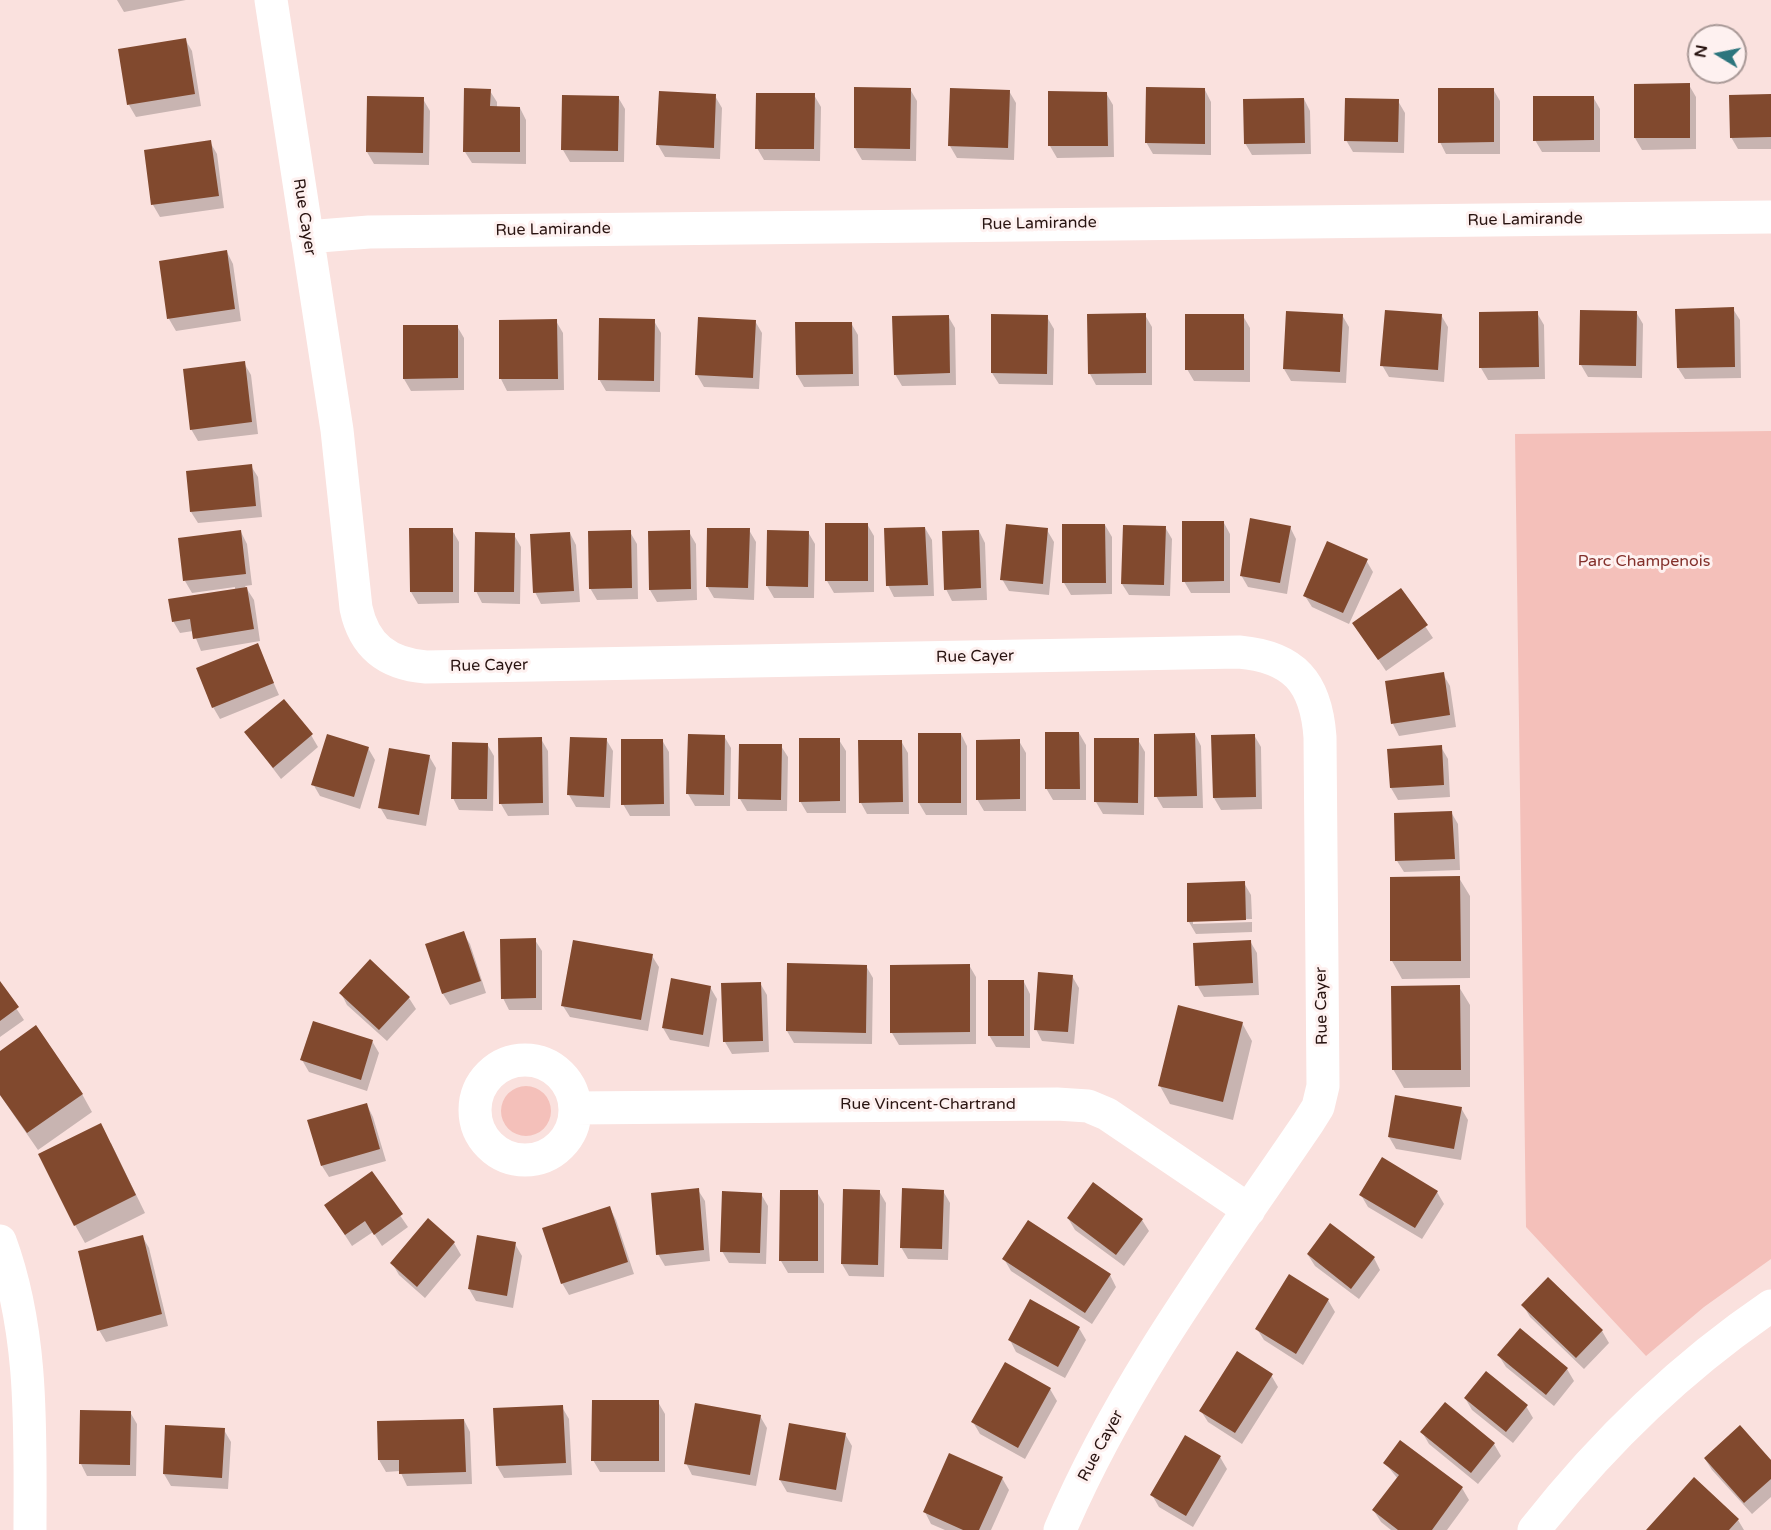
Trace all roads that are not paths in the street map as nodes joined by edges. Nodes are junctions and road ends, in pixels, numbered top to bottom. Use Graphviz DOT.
graph roads {
  1 [pos="271,0"];
  2 [pos="1771,217"];
  3 [pos="307,237"];
  4 [pos="575,1108"];
  5 [pos="1249,1210"];
  6 [pos="0,1241"];
  7 [pos="1771,1306"];
  8 [pos="30,1530"];
  9 [pos="1060,1530"];
  10 [pos="1534,1530"];
  1 -- 3 [label="street, Rue Cayer"];
  2 -- 3 [label="street, Rue Lamirande"];
  3 -- 5 [label="street, Rue Cayer"];
  4 -- 5 [label="street, Rue Vincent-Chartrand"];
  5 -- 9 [label="street, Rue Cayer"];
  6 -- 8 [label="street"];
  7 -- 10 [label="street"];
}
